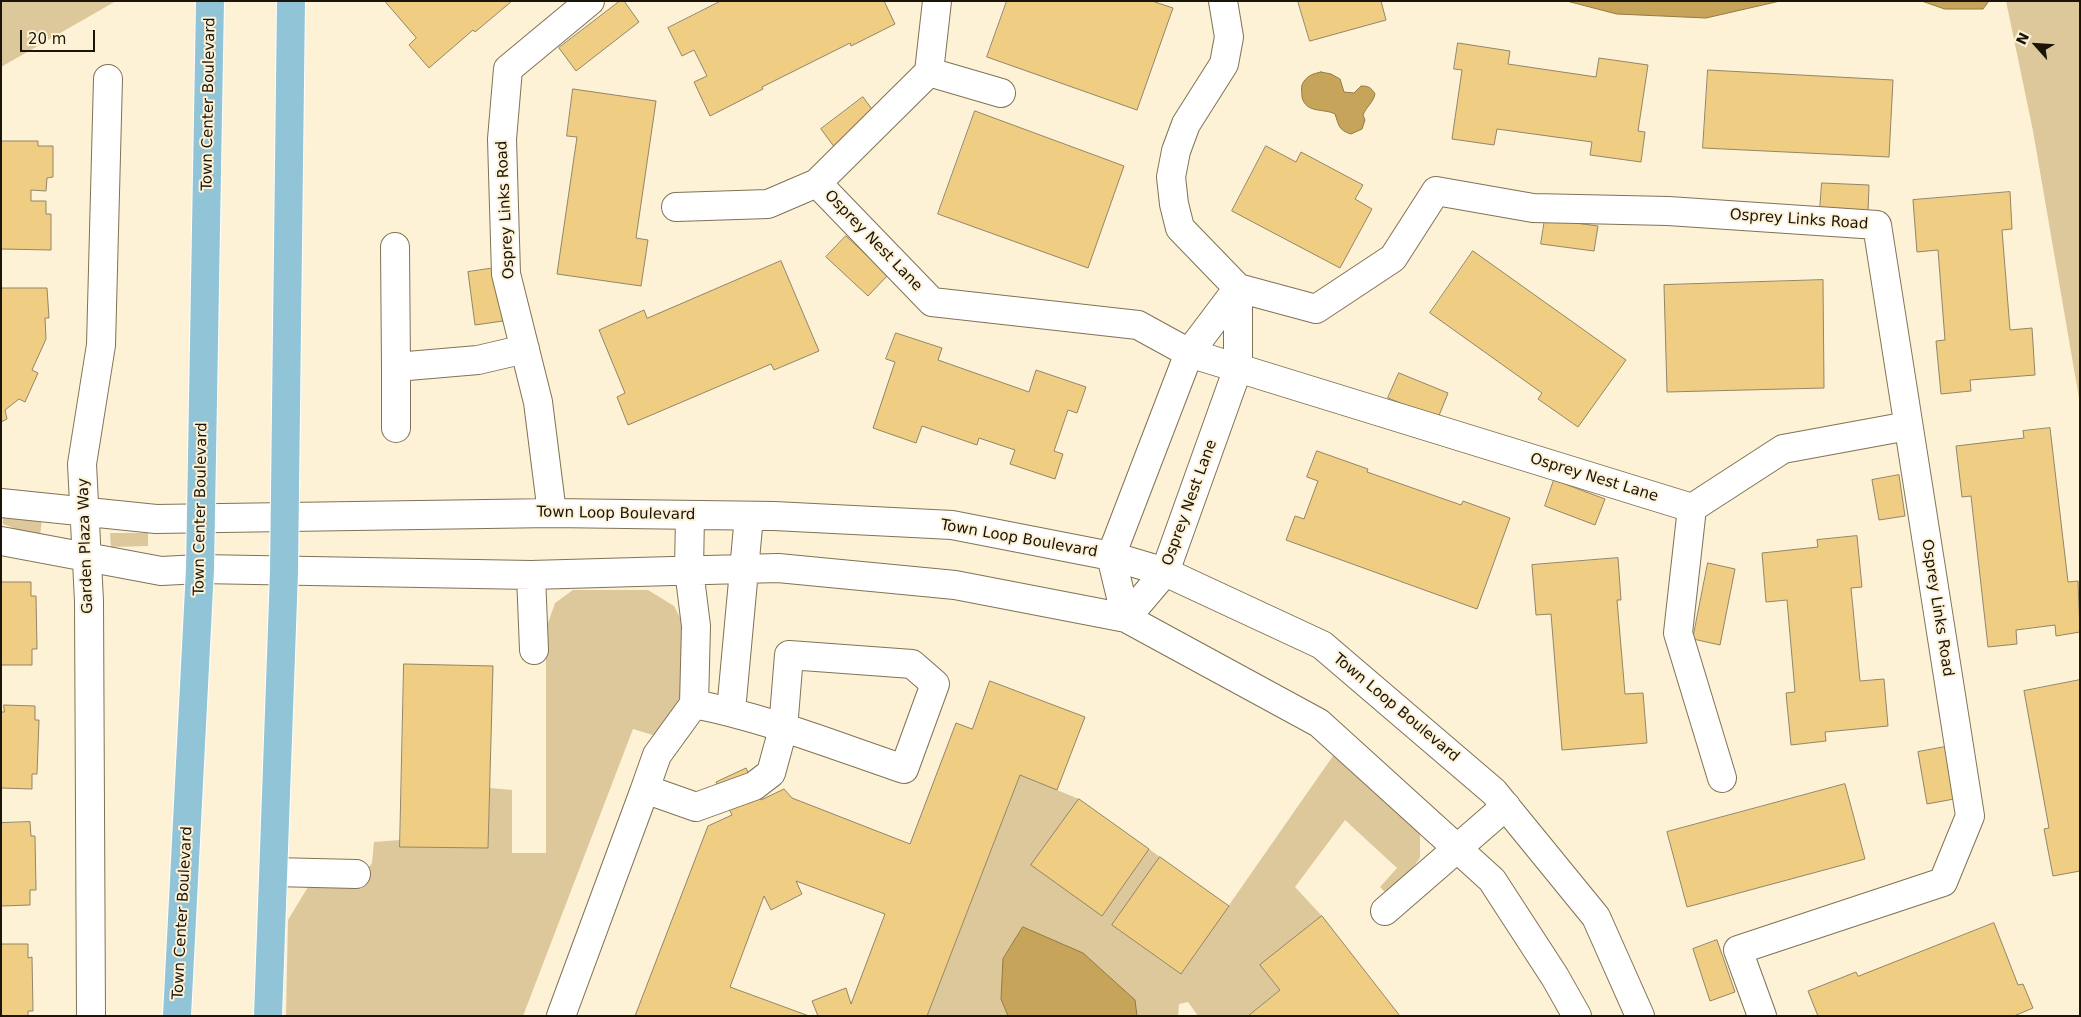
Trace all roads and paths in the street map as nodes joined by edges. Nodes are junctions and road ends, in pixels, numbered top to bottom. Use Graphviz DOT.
graph roads {
  1 [pos="210,1"];
  2 [pos="291,1"];
  3 [pos="590,1"];
  4 [pos="937,1"];
  5 [pos="1223,1"];
  6 [pos="929,72"];
  7 [pos="108,79"];
  8 [pos="1001,93"];
  9 [pos="817,183"];
  10 [pos="676,207"];
  11 [pos="395,246"];
  12 [pos="1238,288"];
  13 [pos="525,349"];
  14 [pos="1189,353"];
  15 [pos="396,367"];
  16 [pos="1238,368"];
  17 [pos="1908,426"];
  18 [pos="396,428"];
  19 [pos="1,503"];
  20 [pos="1692,508"];
  21 [pos="86,513"];
  22 [pos="552,513"];
  23 [pos="690,515"];
  24 [pos="284,516"];
  25 [pos="749,516"];
  26 [pos="202,519"];
  27 [pos="1,541"];
  28 [pos="1111,556"];
  29 [pos="87,559"];
  30 [pos="745,568"];
  31 [pos="200,569"];
  32 [pos="689,570"];
  33 [pos="284,572"];
  34 [pos="1166,572"];
  35 [pos="531,575"];
  36 [pos="1126,618"];
  37 [pos="534,650"];
  38 [pos="694,704"];
  39 [pos="731,711"];
  40 [pos="784,729"];
  41 [pos="1722,778"];
  42 [pos="645,789"];
  43 [pos="1506,806"];
  44 [pos="1456,848"];
  45 [pos="274,872"];
  46 [pos="356,874"];
  47 [pos="1385,911"];
  48 [pos="91,1016"];
  49 [pos="177,1016"];
  50 [pos="268,1016"];
  51 [pos="561,1016"];
  52 [pos="1577,1016"];
  53 [pos="1640,1016"];
  54 [pos="1762,1016"];
  1 -- 26 [label="main road, Town Center Boulevard"];
  2 -- 24 [label="main road"];
  3 -- 13 [label="street, Osprey Links Road"];
  4 -- 6 [label="street"];
  5 -- 12 [label="street"];
  6 -- 8 [label="street"];
  6 -- 9 [label="street, Osprey Nest Lane"];
  7 -- 21 [label="street, Garden Plaza Way"];
  9 -- 10 [label="street, Osprey Nest Lane"];
  9 -- 14 [label="street, Osprey Nest Lane"];
  11 -- 15 [label="street"];
  12 -- 14 [label="street"];
  12 -- 16 [label="street, Osprey Nest Lane"];
  12 -- 17 [label="street, Osprey Links Road"];
  13 -- 15 [label="street"];
  13 -- 22 [label="street, Osprey Links Road"];
  14 -- 16 [label="street, Osprey Nest Lane"];
  14 -- 28 [label="street"];
  15 -- 18 [label="street"];
  16 -- 20 [label="street, Osprey Nest Lane"];
  16 -- 34 [label="street, Osprey Nest Lane"];
  17 -- 20 [label="street"];
  17 -- 54 [label="street, Osprey Links Road"];
  19 -- 21 [label="street, Town Loop Boulevard"];
  20 -- 41 [label="street"];
  21 -- 26 [label="street, Town Loop Boulevard"];
  21 -- 29 [label="street, Garden Plaza Way"];
  22 -- 23 [label="street, Town Loop Boulevard"];
  22 -- 24 [label="street, Town Loop Boulevard"];
  23 -- 25 [label="street, Town Loop Boulevard"];
  23 -- 32 [label="street"];
  24 -- 26 [label="street, Town Loop Boulevard"];
  24 -- 33 [label="main road"];
  25 -- 28 [label="street, Town Loop Boulevard"];
  25 -- 30 [label="street"];
  26 -- 31 [label="main road, Town Center Boulevard"];
  27 -- 29 [label="street"];
  28 -- 34 [label="street, Town Loop Boulevard"];
  28 -- 36 [label="street"];
  29 -- 31 [label="street"];
  29 -- 48 [label="street, Garden Plaza Way"];
  30 -- 32 [label="street"];
  30 -- 36 [label="street"];
  30 -- 39 [label="street"];
  31 -- 33 [label="street"];
  31 -- 49 [label="main road, Town Center Boulevard"];
  32 -- 35 [label="street"];
  32 -- 38 [label="street"];
  33 -- 35 [label="street"];
  33 -- 45 [label="main road"];
  34 -- 36 [label="street, Osprey Nest Lane"];
  34 -- 43 [label="street, Town Loop Boulevard"];
  35 -- 37 [label="street"];
  36 -- 44 [label="street"];
  38 -- 39 [label="street"];
  38 -- 42 [label="street"];
  39 -- 40 [label="street"];
  40 -- 40 [label="street"];
  40 -- 42 [label="street"];
  42 -- 51 [label="street"];
  43 -- 44 [label="street"];
  43 -- 53 [label="street, Town Loop Boulevard"];
  44 -- 47 [label="street"];
  44 -- 52 [label="street"];
  45 -- 46 [label="street"];
  45 -- 50 [label="main road"];
}
